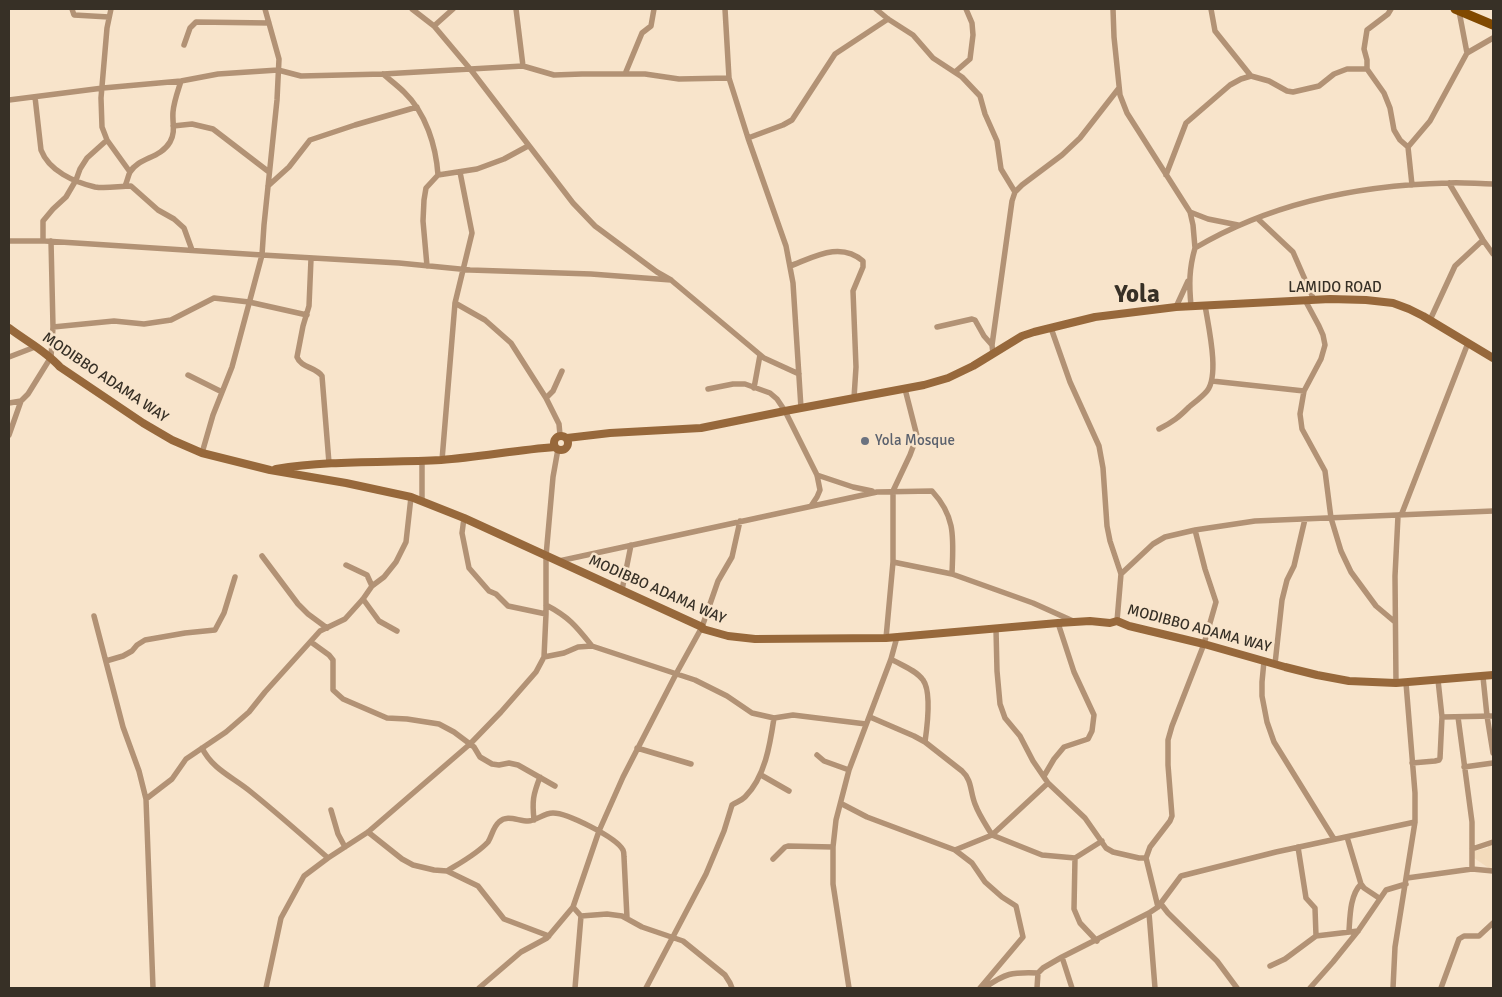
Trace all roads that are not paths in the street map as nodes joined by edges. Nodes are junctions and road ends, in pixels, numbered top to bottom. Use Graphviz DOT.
graph roads {
  1 [pos="72,9"];
  2 [pos="111,9"];
  3 [pos="265,9"];
  4 [pos="412,9"];
  5 [pos="453,9"];
  6 [pos="516,9"];
  7 [pos="654,9"];
  8 [pos="725,9"];
  9 [pos="876,9"];
  10 [pos="966,9"];
  11 [pos="1113,9"];
  12 [pos="1211,9"];
  13 [pos="1391,9"];
  14 [pos="1457,10"];
  15 [pos="109,17"];
  16 [pos="888,19"];
  17 [pos="269,23"];
  18 [pos="1493,25"];
  19 [pos="434,26"];
  20 [pos="1493,38"];
  21 [pos="184,45"];
  22 [pos="1467,52"];
  23 [pos="523,66"];
  24 [pos="1367,69"];
  25 [pos="278,70"];
  26 [pos="472,70"];
  27 [pos="955,72"];
  28 [pos="383,74"];
  29 [pos="625,74"];
  30 [pos="1251,76"];
  31 [pos="729,78"];
  32 [pos="181,81"];
  33 [pos="102,88"];
  34 [pos="1118,88"];
  35 [pos="35,97"];
  36 [pos="9,100"];
  37 [pos="417,107"];
  38 [pos="173,126"];
  39 [pos="748,138"];
  40 [pos="107,140"];
  41 [pos="528,146"];
  42 [pos="1408,147"];
  43 [pos="130,172"];
  44 [pos="269,172"];
  45 [pos="460,172"];
  46 [pos="438,175"];
  47 [pos="1166,175"];
  48 [pos="76,180"];
  49 [pos="1449,183"];
  50 [pos="1493,184"];
  51 [pos="1412,185"];
  52 [pos="125,186"];
  53 [pos="268,186"];
  54 [pos="1015,192"];
  55 [pos="1190,212"];
  56 [pos="1258,219"];
  57 [pos="1239,225"];
  58 [pos="43,240"];
  59 [pos="1483,240"];
  60 [pos="9,241"];
  61 [pos="51,241"];
  62 [pos="1195,248"];
  63 [pos="192,250"];
  64 [pos="1493,254"];
  65 [pos="262,256"];
  66 [pos="311,258"];
  67 [pos="427,266"];
  68 [pos="790,266"];
  69 [pos="462,269"];
  70 [pos="1189,279"];
  71 [pos="671,280"];
  72 [pos="1304,300"];
  73 [pos="1314,300"];
  74 [pos="249,302"];
  75 [pos="455,303"];
  76 [pos="1205,305"];
  77 [pos="1192,306"];
  78 [pos="1176,307"];
  79 [pos="307,315"];
  80 [pos="1430,320"];
  81 [pos="53,327"];
  82 [pos="937,327"];
  83 [pos="9,328"];
  84 [pos="1051,328"];
  85 [pos="1468,343"];
  86 [pos="992,345"];
  87 [pos="35,347"];
  88 [pos="993,354"];
  89 [pos="760,355"];
  90 [pos="51,356"];
  91 [pos="9,358"];
  92 [pos="1493,358"];
  93 [pos="562,371"];
  94 [pos="799,374"];
  95 [pos="188,375"];
  96 [pos="1212,382"];
  97 [pos="754,388"];
  98 [pos="708,389"];
  99 [pos="905,389"];
  100 [pos="222,392"];
  101 [pos="1304,392"];
  102 [pos="546,398"];
  103 [pos="854,398"];
  104 [pos="21,400"];
  105 [pos="9,403"];
  106 [pos="801,408"];
  107 [pos="785,410"];
  108 [pos="1159,429"];
  109 [pos="9,435"];
  110 [pos="561,443"];
  111 [pos="202,453"];
  112 [pos="422,460"];
  113 [pos="442,460"];
  114 [pos="328,463"];
  115 [pos="270,470"];
  116 [pos="817,475"];
  117 [pos="893,491"];
  118 [pos="877,492"];
  119 [pos="411,497"];
  120 [pos="422,501"];
  121 [pos="811,506"];
  122 [pos="1493,511"];
  123 [pos="1398,516"];
  124 [pos="464,518"];
  125 [pos="1331,518"];
  126 [pos="1305,519"];
  127 [pos="740,521"];
  128 [pos="1195,530"];
  129 [pos="631,545"];
  130 [pos="262,556"];
  131 [pos="546,556"];
  132 [pos="557,562"];
  133 [pos="893,562"];
  134 [pos="346,565"];
  135 [pos="952,574"];
  136 [pos="1121,574"];
  137 [pos="235,577"];
  138 [pos="372,586"];
  139 [pos="622,590"];
  140 [pos="363,599"];
  141 [pos="546,606"];
  142 [pos="546,614"];
  143 [pos="94,616"];
  144 [pos="1117,621"];
  145 [pos="1075,622"];
  146 [pos="1396,622"];
  147 [pos="1058,623"];
  148 [pos="702,627"];
  149 [pos="327,628"];
  150 [pos="996,629"];
  151 [pos="397,631"];
  152 [pos="897,637"];
  153 [pos="886,638"];
  154 [pos="310,642"];
  155 [pos="1204,644"];
  156 [pos="592,646"];
  157 [pos="544,657"];
  158 [pos="891,660"];
  159 [pos="106,661"];
  160 [pos="1264,661"];
  161 [pos="1276,664"];
  162 [pos="676,674"];
  163 [pos="1493,675"];
  164 [pos="1483,677"];
  165 [pos="1438,680"];
  166 [pos="1396,683"];
  167 [pos="1406,683"];
  168 [pos="1490,716"];
  169 [pos="870,717"];
  170 [pos="1442,717"];
  171 [pos="1458,717"];
  172 [pos="774,718"];
  173 [pos="866,724"];
  174 [pos="925,742"];
  175 [pos="470,744"];
  176 [pos="202,748"];
  177 [pos="637,748"];
  178 [pos="1493,753"];
  179 [pos="817,755"];
  180 [pos="1412,763"];
  181 [pos="1493,763"];
  182 [pos="691,764"];
  183 [pos="1464,767"];
  184 [pos="849,770"];
  185 [pos="761,774"];
  186 [pos="1044,776"];
  187 [pos="540,777"];
  188 [pos="1048,783"];
  189 [pos="555,786"];
  190 [pos="790,791"];
  191 [pos="146,799"];
  192 [pos="842,804"];
  193 [pos="331,810"];
  194 [pos="534,820"];
  195 [pos="1415,822"];
  196 [pos="599,831"];
  197 [pos="368,832"];
  198 [pos="992,835"];
  199 [pos="1346,837"];
  200 [pos="1334,839"];
  201 [pos="1102,842"];
  202 [pos="1493,842"];
  203 [pos="345,847"];
  204 [pos="833,847"];
  205 [pos="1298,847"];
  206 [pos="1472,848"];
  207 [pos="955,850"];
  208 [pos="328,858"];
  209 [pos="1075,858"];
  210 [pos="1146,858"];
  211 [pos="773,859"];
  212 [pos="1472,869"];
  213 [pos="448,871"];
  214 [pos="1493,871"];
  215 [pos="1406,881"];
  216 [pos="1361,884"];
  217 [pos="1379,898"];
  218 [pos="573,907"];
  219 [pos="1158,907"];
  220 [pos="1149,913"];
  221 [pos="581,916"];
  222 [pos="628,918"];
  223 [pos="1493,923"];
  224 [pos="1358,930"];
  225 [pos="1349,931"];
  226 [pos="549,936"];
  227 [pos="1316,936"];
  228 [pos="674,937"];
  229 [pos="1097,941"];
  230 [pos="1062,958"];
  231 [pos="1270,966"];
  232 [pos="1038,973"];
  233 [pos="153,988"];
  234 [pos="266,988"];
  235 [pos="479,988"];
  236 [pos="575,988"];
  237 [pos="646,988"];
  238 [pos="732,988"];
  239 [pos="849,988"];
  240 [pos="982,988"];
  241 [pos="1037,988"];
  242 [pos="1072,988"];
  243 [pos="1155,988"];
  244 [pos="1237,988"];
  245 [pos="1310,988"];
  246 [pos="1393,988"];
  247 [pos="1441,988"];
  1 -- 15 [label="street"];
  2 -- 15 [label="street"];
  3 -- 17 [label="street"];
  4 -- 19 [label="street"];
  5 -- 19 [label="street"];
  6 -- 23 [label="street"];
  7 -- 29 [label="street"];
  8 -- 31 [label="street"];
  9 -- 16 [label="street"];
  10 -- 27 [label="street"];
  11 -- 34 [label="street"];
  12 -- 30 [label="street"];
  13 -- 24 [label="street"];
  14 -- 18 [label="main road"];
  14 -- 22 [label="street"];
  15 -- 33 [label="street"];
  16 -- 27 [label="street"];
  16 -- 39 [label="street"];
  17 -- 21 [label="street"];
  17 -- 25 [label="street"];
  19 -- 26 [label="street"];
  20 -- 22 [label="street"];
  22 -- 42 [label="street"];
  23 -- 26 [label="street"];
  23 -- 29 [label="street"];
  24 -- 30 [label="street"];
  24 -- 42 [label="street"];
  25 -- 28 [label="street"];
  25 -- 32 [label="street"];
  25 -- 44 [label="street"];
  26 -- 28 [label="street"];
  26 -- 41 [label="street"];
  27 -- 54 [label="street"];
  28 -- 37 [label="street"];
  29 -- 31 [label="street"];
  30 -- 47 [label="street"];
  31 -- 39 [label="street"];
  32 -- 33 [label="street"];
  32 -- 38 [label="street"];
  33 -- 35 [label="street"];
  33 -- 40 [label="street"];
  34 -- 47 [label="street"];
  34 -- 54 [label="street"];
  35 -- 36 [label="street"];
  35 -- 48 [label="street"];
  37 -- 46 [label="street"];
  37 -- 53 [label="street"];
  38 -- 43 [label="street"];
  38 -- 44 [label="street"];
  39 -- 68 [label="street"];
  40 -- 43 [label="street"];
  40 -- 48 [label="street"];
  41 -- 45 [label="street"];
  41 -- 71 [label="street"];
  42 -- 51 [label="street"];
  43 -- 52 [label="street"];
  44 -- 53 [label="street"];
  45 -- 46 [label="street"];
  45 -- 69 [label="street"];
  46 -- 67 [label="street"];
  47 -- 55 [label="street"];
  48 -- 52 [label="street"];
  48 -- 58 [label="street"];
  49 -- 50 [label="street"];
  49 -- 51 [label="street"];
  49 -- 59 [label="street"];
  51 -- 56 [label="street"];
  52 -- 63 [label="street"];
  53 -- 65 [label="street"];
  54 -- 86 [label="street"];
  55 -- 57 [label="street"];
  55 -- 62 [label="street"];
  56 -- 57 [label="street"];
  56 -- 73 [label="street"];
  57 -- 62 [label="street"];
  58 -- 60 [label="street"];
  58 -- 61 [label="street"];
  59 -- 64 [label="street"];
  59 -- 80 [label="street"];
  61 -- 63 [label="street"];
  61 -- 81 [label="street"];
  62 -- 70 [label="street"];
  63 -- 65 [label="street"];
  65 -- 66 [label="street"];
  65 -- 74 [label="street"];
  66 -- 67 [label="street"];
  66 -- 79 [label="street"];
  67 -- 69 [label="street"];
  68 -- 94 [label="street"];
  68 -- 103 [label="street"];
  69 -- 71 [label="street"];
  69 -- 75 [label="street"];
  70 -- 77 [label="street"];
  70 -- 78 [label="street"];
  71 -- 89 [label="street"];
  72 -- 73 [label="main road, LAMIDO ROAD"];
  72 -- 76 [label="main road, LAMIDO ROAD"];
  72 -- 101 [label="street"];
  73 -- 80 [label="main road, LAMIDO ROAD"];
  74 -- 79 [label="street"];
  74 -- 81 [label="street"];
  74 -- 100 [label="street"];
  75 -- 102 [label="street"];
  75 -- 113 [label="street"];
  76 -- 77 [label="main road, LAMIDO ROAD"];
  76 -- 96 [label="street"];
  77 -- 78 [label="main road, LAMIDO ROAD"];
  78 -- 84 [label="main road, LAMIDO ROAD"];
  79 -- 114 [label="street"];
  80 -- 85 [label="main road, LAMIDO ROAD"];
  81 -- 90 [label="street"];
  82 -- 86 [label="street"];
  83 -- 87 [label="main road, MODIBBO ADAMA WAY"];
  84 -- 88 [label="main road, LAMIDO ROAD"];
  84 -- 136 [label="street"];
  85 -- 92 [label="main road, LAMIDO ROAD"];
  85 -- 123 [label="street"];
  86 -- 88 [label="street"];
  87 -- 90 [label="main road, MODIBBO ADAMA WAY"];
  87 -- 91 [label="street"];
  88 -- 99 [label="main road, LAMIDO ROAD"];
  89 -- 94 [label="street"];
  89 -- 97 [label="street"];
  90 -- 104 [label="street"];
  90 -- 111 [label="main road, MODIBBO ADAMA WAY"];
  93 -- 102 [label="street"];
  94 -- 106 [label="street"];
  95 -- 100 [label="street"];
  96 -- 101 [label="street"];
  96 -- 108 [label="street"];
  97 -- 98 [label="street"];
  97 -- 107 [label="street"];
  99 -- 103 [label="main road, LAMIDO ROAD"];
  99 -- 117 [label="street"];
  100 -- 111 [label="street"];
  101 -- 125 [label="street"];
  102 -- 110 [label="street"];
  103 -- 106 [label="main road, LAMIDO ROAD"];
  104 -- 105 [label="street"];
  104 -- 109 [label="street"];
  106 -- 107 [label="main road, LAMIDO ROAD"];
  107 -- 110 [label="main road, LAMIDO ROAD"];
  107 -- 116 [label="street"];
  110 -- 113 [label="main road"];
  110 -- 131 [label="street"];
  111 -- 115 [label="main road, MODIBBO ADAMA WAY"];
  112 -- 113 [label="main road"];
  112 -- 114 [label="main road"];
  112 -- 120 [label="street"];
  114 -- 115 [label="main road"];
  115 -- 119 [label="main road, MODIBBO ADAMA WAY"];
  116 -- 118 [label="street"];
  116 -- 121 [label="street"];
  117 -- 118 [label="street"];
  117 -- 133 [label="street"];
  117 -- 135 [label="street"];
  118 -- 121 [label="street"];
  119 -- 120 [label="main road, MODIBBO ADAMA WAY"];
  119 -- 138 [label="street"];
  120 -- 124 [label="main road, MODIBBO ADAMA WAY"];
  121 -- 127 [label="street"];
  122 -- 123 [label="street"];
  123 -- 125 [label="street"];
  123 -- 146 [label="street"];
  124 -- 131 [label="main road, MODIBBO ADAMA WAY"];
  124 -- 142 [label="street"];
  125 -- 126 [label="street"];
  125 -- 146 [label="street"];
  126 -- 128 [label="street"];
  126 -- 161 [label="street"];
  127 -- 129 [label="street"];
  127 -- 148 [label="street"];
  128 -- 136 [label="street"];
  128 -- 155 [label="street"];
  129 -- 132 [label="street"];
  129 -- 139 [label="street"];
  130 -- 149 [label="street"];
  131 -- 132 [label="main road, MODIBBO ADAMA WAY"];
  131 -- 141 [label="street"];
  132 -- 139 [label="main road, MODIBBO ADAMA WAY"];
  133 -- 135 [label="street"];
  133 -- 153 [label="street"];
  134 -- 138 [label="street"];
  135 -- 145 [label="street"];
  136 -- 144 [label="street"];
  137 -- 159 [label="street"];
  138 -- 140 [label="street"];
  139 -- 148 [label="main road, MODIBBO ADAMA WAY"];
  140 -- 149 [label="street"];
  140 -- 151 [label="street"];
  141 -- 142 [label="street"];
  141 -- 156 [label="street"];
  142 -- 157 [label="street"];
  143 -- 159 [label="street"];
  144 -- 145 [label="main road, MODIBBO ADAMA WAY"];
  144 -- 155 [label="main road, MODIBBO ADAMA WAY"];
  145 -- 147 [label="main road, MODIBBO ADAMA WAY"];
  146 -- 166 [label="street"];
  147 -- 150 [label="main road, MODIBBO ADAMA WAY"];
  147 -- 186 [label="street"];
  148 -- 153 [label="main road, MODIBBO ADAMA WAY"];
  148 -- 162 [label="street"];
  149 -- 154 [label="street"];
  150 -- 152 [label="main road, MODIBBO ADAMA WAY"];
  150 -- 186 [label="street"];
  152 -- 153 [label="main road, MODIBBO ADAMA WAY"];
  152 -- 158 [label="street"];
  154 -- 175 [label="street"];
  154 -- 176 [label="street"];
  155 -- 160 [label="main road, MODIBBO ADAMA WAY"];
  155 -- 210 [label="street"];
  156 -- 157 [label="street"];
  156 -- 162 [label="street"];
  157 -- 175 [label="street"];
  158 -- 169 [label="street"];
  158 -- 174 [label="street"];
  159 -- 191 [label="street"];
  160 -- 161 [label="main road, MODIBBO ADAMA WAY"];
  160 -- 200 [label="street"];
  161 -- 166 [label="main road, MODIBBO ADAMA WAY"];
  162 -- 172 [label="street"];
  162 -- 177 [label="street"];
  163 -- 164 [label="main road, MODIBBO ADAMA WAY"];
  164 -- 165 [label="main road, MODIBBO ADAMA WAY"];
  164 -- 168 [label="street"];
  165 -- 167 [label="main road, MODIBBO ADAMA WAY"];
  165 -- 170 [label="street"];
  166 -- 167 [label="main road, MODIBBO ADAMA WAY"];
  167 -- 180 [label="street"];
  168 -- 171 [label="street"];
  168 -- 178 [label="street"];
  169 -- 173 [label="street"];
  169 -- 174 [label="street"];
  170 -- 171 [label="street"];
  170 -- 180 [label="street"];
  171 -- 183 [label="street"];
  172 -- 173 [label="street"];
  172 -- 185 [label="street"];
  173 -- 184 [label="street"];
  174 -- 198 [label="street"];
  175 -- 187 [label="street"];
  175 -- 197 [label="street"];
  176 -- 191 [label="street"];
  176 -- 208 [label="street"];
  177 -- 182 [label="street"];
  177 -- 196 [label="street"];
  179 -- 184 [label="street"];
  180 -- 195 [label="street"];
  181 -- 183 [label="street"];
  183 -- 206 [label="street"];
  184 -- 192 [label="street"];
  185 -- 190 [label="street"];
  185 -- 228 [label="street"];
  186 -- 188 [label="street"];
  187 -- 189 [label="street"];
  187 -- 194 [label="street"];
  188 -- 198 [label="street"];
  188 -- 201 [label="street"];
  191 -- 233 [label="street"];
  192 -- 204 [label="street"];
  192 -- 207 [label="street"];
  193 -- 203 [label="street"];
  194 -- 196 [label="street"];
  194 -- 213 [label="street"];
  195 -- 199 [label="street"];
  195 -- 215 [label="street"];
  196 -- 218 [label="street"];
  196 -- 222 [label="street"];
  197 -- 203 [label="street"];
  197 -- 213 [label="street"];
  198 -- 207 [label="street"];
  198 -- 209 [label="street"];
  199 -- 200 [label="street"];
  199 -- 216 [label="street"];
  200 -- 205 [label="street"];
  201 -- 209 [label="street"];
  201 -- 210 [label="street"];
  202 -- 206 [label="street"];
  203 -- 208 [label="street"];
  204 -- 211 [label="street"];
  204 -- 239 [label="street"];
  205 -- 219 [label="street"];
  205 -- 227 [label="street"];
  206 -- 212 [label="street"];
  207 -- 240 [label="street"];
  208 -- 234 [label="street"];
  209 -- 229 [label="street"];
  210 -- 219 [label="street"];
  212 -- 214 [label="street"];
  212 -- 215 [label="street"];
  213 -- 226 [label="street"];
  215 -- 217 [label="street"];
  215 -- 246 [label="street"];
  216 -- 217 [label="street"];
  216 -- 225 [label="street"];
  217 -- 224 [label="street"];
  218 -- 221 [label="street"];
  218 -- 226 [label="street"];
  219 -- 220 [label="street"];
  219 -- 244 [label="street"];
  220 -- 229 [label="street"];
  220 -- 243 [label="street"];
  221 -- 222 [label="street"];
  221 -- 236 [label="street"];
  222 -- 228 [label="street"];
  223 -- 247 [label="street"];
  224 -- 225 [label="street"];
  224 -- 245 [label="street"];
  225 -- 227 [label="street"];
  226 -- 235 [label="street"];
  227 -- 231 [label="street"];
  228 -- 237 [label="street"];
  228 -- 238 [label="street"];
  229 -- 230 [label="street"];
  230 -- 232 [label="street"];
  230 -- 242 [label="street"];
  232 -- 240 [label="street"];
  232 -- 241 [label="street"];
}
